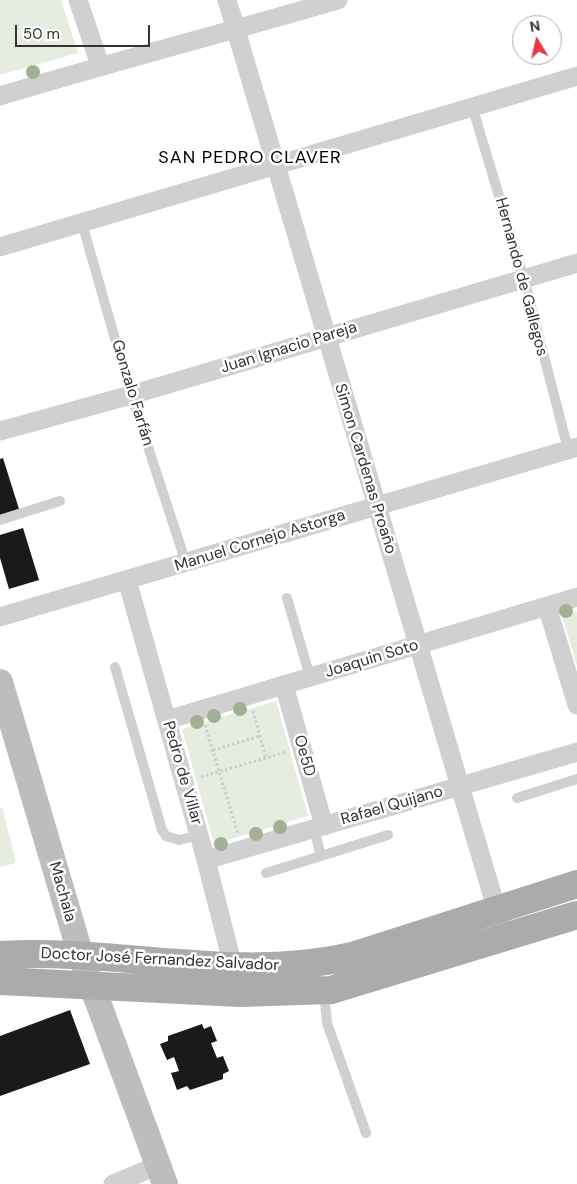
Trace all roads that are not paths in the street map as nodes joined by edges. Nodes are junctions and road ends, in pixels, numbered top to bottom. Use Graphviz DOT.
graph roads {
  1 [pos="78,0"];
  2 [pos="227,0"];
  3 [pos="338,0"];
  4 [pos="235,30"];
  5 [pos="100,65"];
  6 [pos="577,76"];
  7 [pos="0,96"];
  8 [pos="472,106"];
  9 [pos="275,166"];
  10 [pos="82,223"];
  11 [pos="0,247"];
  12 [pos="577,264"];
  13 [pos="524,279"];
  14 [pos="325,337"];
  15 [pos="131,395"];
  16 [pos="0,431"];
  17 [pos="572,448"];
  18 [pos="60,501"];
  19 [pos="376,506"];
  20 [pos="0,520"];
  21 [pos="186,563"];
  22 [pos="126,580"];
  23 [pos="577,597"];
  24 [pos="286,598"];
  25 [pos="547,606"];
  26 [pos="0,617"];
  27 [pos="418,645"];
  28 [pos="115,667"];
  29 [pos="310,677"];
  30 [pos="0,682"];
  31 [pos="284,685"];
  32 [pos="577,705"];
  33 [pos="167,720"];
  34 [pos="577,752"];
  35 [pos="577,779"];
  36 [pos="458,787"];
  37 [pos="516,798"];
  38 [pos="319,828"];
  39 [pos="199,835"];
  40 [pos="388,835"];
  41 [pos="321,856"];
  42 [pos="206,860"];
  43 [pos="266,873"];
  44 [pos="577,884"];
  45 [pos="497,910"];
  46 [pos="577,915"];
  47 [pos="505,938"];
  48 [pos="0,955"];
  49 [pos="81,956"];
  50 [pos="233,966"];
  51 [pos="323,976"];
  52 [pos="0,981"];
  53 [pos="92,987"];
  54 [pos="366,1133"];
  55 [pos="162,1175"];
  56 [pos="113,1184"];
  1 -- 5 [label="street"];
  2 -- 4 [label="street, Simon Cardenas Proaño"];
  3 -- 4 [label="street"];
  4 -- 5 [label="street"];
  4 -- 9 [label="street, Simon Cardenas Proaño"];
  5 -- 7 [label="street"];
  6 -- 8 [label="street"];
  8 -- 9 [label="street"];
  8 -- 13 [label="lane, Hernando de Gallegos"];
  9 -- 10 [label="street"];
  9 -- 14 [label="street, Simon Cardenas Proaño"];
  10 -- 11 [label="street"];
  10 -- 15 [label="lane, Gonzalo Farfán"];
  12 -- 13 [label="street, Juan Ignacio Pareja"];
  13 -- 14 [label="street, Juan Ignacio Pareja"];
  13 -- 17 [label="lane, Hernando de Gallegos"];
  14 -- 15 [label="street, Juan Ignacio Pareja"];
  14 -- 19 [label="street, Simon Cardenas Proaño"];
  15 -- 16 [label="street, Juan Ignacio Pareja"];
  15 -- 21 [label="lane, Gonzalo Farfán"];
  17 -- 19 [label="street, Manuel Cornejo Astorga"];
  18 -- 20 [label="lane"];
  19 -- 21 [label="street, Manuel Cornejo Astorga"];
  19 -- 27 [label="street, Simon Cardenas Proaño"];
  21 -- 22 [label="street, Manuel Cornejo Astorga"];
  22 -- 26 [label="street, Manuel Cornejo Astorga"];
  22 -- 33 [label="street, Pedro de Villar"];
  23 -- 25 [label="street, Joaquin Soto"];
  24 -- 29 [label="lane"];
  25 -- 27 [label="street, Joaquin Soto"];
  25 -- 32 [label="street"];
  27 -- 29 [label="street, Joaquin Soto"];
  27 -- 36 [label="street, Simon Cardenas Proaño"];
  28 -- 39 [label="lane"];
  29 -- 31 [label="street, Joaquin Soto"];
  30 -- 49 [label="main road, Machala"];
  31 -- 33 [label="street, Joaquin Soto"];
  31 -- 38 [label="street, Oe5D"];
  33 -- 39 [label="street, Pedro de Villar"];
  34 -- 36 [label="street, Rafael Quijano"];
  35 -- 37 [label="lane"];
  36 -- 38 [label="street, Rafael Quijano"];
  36 -- 45 [label="street, Simon Cardenas Proaño"];
  38 -- 41 [label="lane"];
  38 -- 42 [label="street, Rafael Quijano"];
  39 -- 42 [label="street, Pedro de Villar"];
  40 -- 41 [label="lane"];
  41 -- 43 [label="lane"];
  42 -- 50 [label="street, Pedro de Villar"];
  44 -- 45 [label="main road, Doctor José Fernandez Salvador"];
  45 -- 47 [label="street, Simon Cardenas Proaño"];
  45 -- 51 [label="main road, Doctor José Fernandez Salvador"];
  46 -- 47 [label="main road, Doctor José Fernandez Salvador"];
  47 -- 51 [label="main road, Doctor José Fernandez Salvador"];
  48 -- 49 [label="main road, Doctor José Fernandez Salvador"];
  49 -- 50 [label="main road, Doctor José Fernandez Salvador"];
  49 -- 53 [label="main road, Machala"];
  50 -- 51 [label="main road, Doctor José Fernandez Salvador"];
  51 -- 53 [label="main road, Doctor José Fernandez Salvador"];
  51 -- 54 [label="lane"];
  52 -- 53 [label="main road, Doctor José Fernandez Salvador"];
  53 -- 55 [label="main road, Machala"];
  55 -- 56 [label="street"];
}
